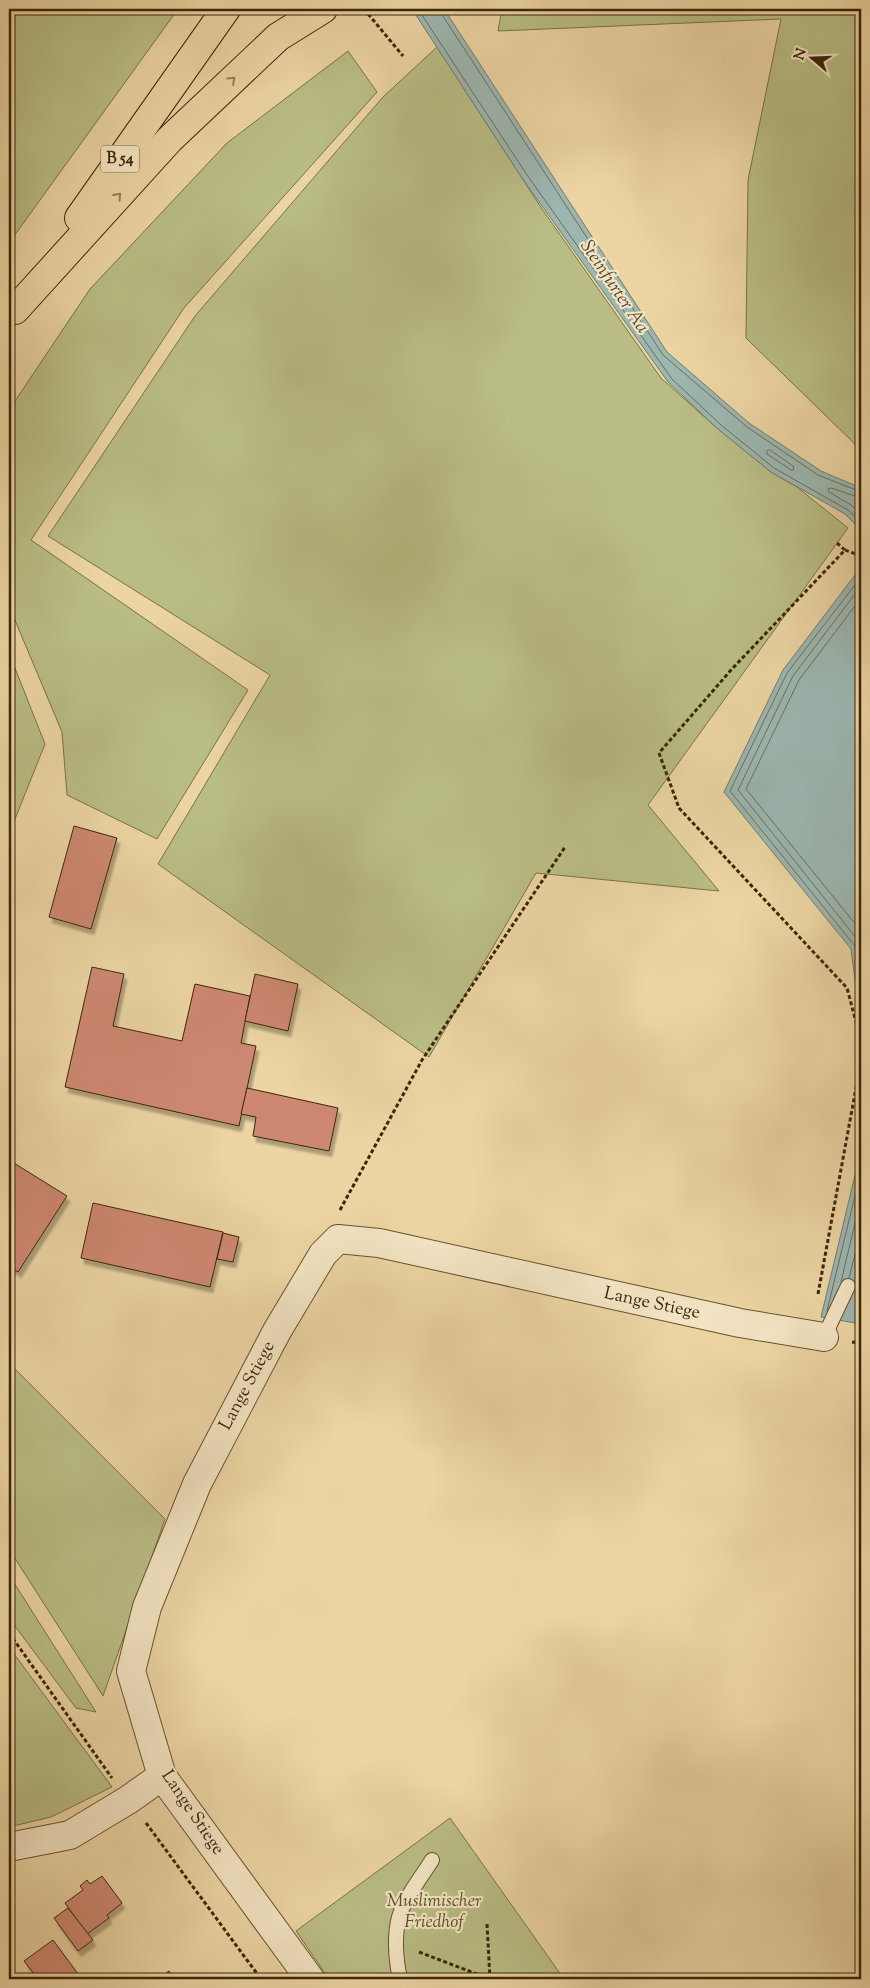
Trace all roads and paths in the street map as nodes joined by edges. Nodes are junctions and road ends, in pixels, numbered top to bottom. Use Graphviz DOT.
graph roads {
  1 [pos="226,9"];
  2 [pos="322,9"];
  3 [pos="364,9"];
  4 [pos="403,56"];
  5 [pos="12,315"];
  6 [pos="836,543"];
  7 [pos="845,550"];
  8 [pos="861,556"];
  9 [pos="565,847"];
  10 [pos="861,1041"];
  11 [pos="861,1061"];
  12 [pos="338,1238"];
  13 [pos="848,1286"];
  14 [pos="817,1335"];
  15 [pos="9,1633"];
  16 [pos="162,1776"];
  17 [pos="128,1800"];
  18 [pos="9,1847"];
  19 [pos="432,1860"];
  20 [pos="487,1924"];
  21 [pos="396,1944"];
  22 [pos="261,1979"];
  23 [pos="310,1979"];
  24 [pos="400,1979"];
  25 [pos="490,1979"];
  1 -- 5 [label="highway, B 54"];
  5 -- 2 [label="highway, one-way"];
  3 -- 4 [label="path"];
  6 -- 7 [label="path"];
  7 -- 8 [label="path"];
  7 -- 10 [label="path"];
  9 -- 12 [label="path"];
  11 -- 14 [label="path"];
  12 -- 14 [label="street, Lange Stiege"];
  12 -- 16 [label="street, Lange Stiege"];
  13 -- 14 [label="lane"];
  15 -- 17 [label="path"];
  16 -- 17 [label="street"];
  16 -- 23 [label="street, Lange Stiege"];
  17 -- 18 [label="street"];
  17 -- 22 [label="path"];
  19 -- 21 [label="lane"];
  20 -- 25 [label="path"];
  21 -- 24 [label="lane"];
  21 -- 25 [label="path"];
}
